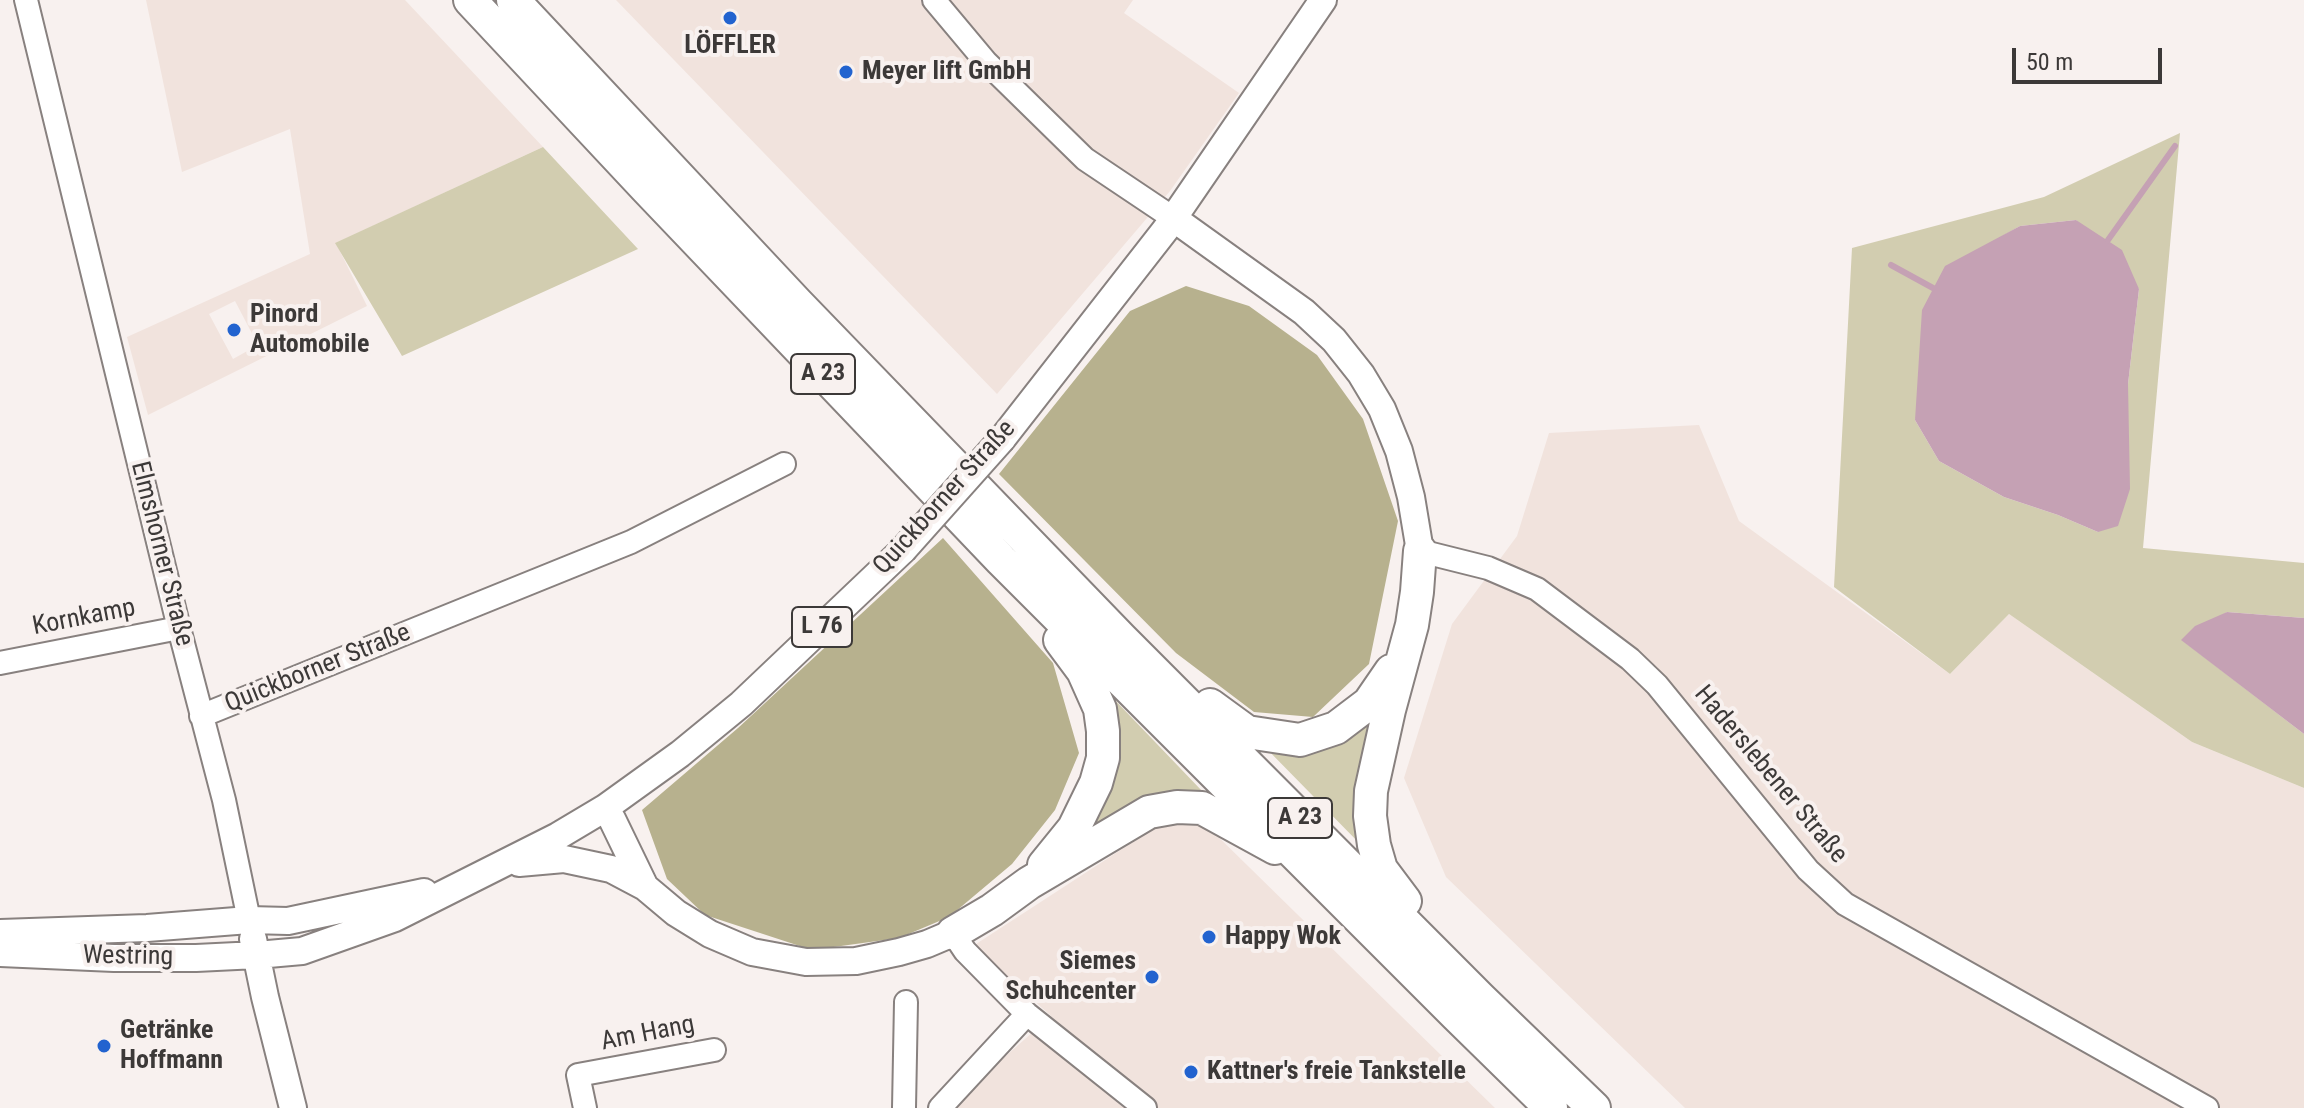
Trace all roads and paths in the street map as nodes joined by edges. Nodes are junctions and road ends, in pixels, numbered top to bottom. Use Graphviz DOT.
graph roads {
  1 [pos="26,0"];
  2 [pos="470,0"];
  3 [pos="513,0"];
  4 [pos="934,0"];
  5 [pos="1323,0"];
  6 [pos="1173,218"];
  7 [pos="784,464"];
  8 [pos="1420,551"];
  9 [pos="1001,560"];
  10 [pos="179,628"];
  11 [pos="1121,638"];
  12 [pos="1404,652"];
  13 [pos="0,663"];
  14 [pos="201,716"];
  15 [pos="605,808"];
  16 [pos="578,824"];
  17 [pos="1300,859"];
  18 [pos="502,865"];
  19 [pos="611,869"];
  20 [pos="1029,883"];
  21 [pos="459,885"];
  22 [pos="645,887"];
  23 [pos="249,920"];
  24 [pos="0,933"];
  25 [pos="953,933"];
  26 [pos="0,953"];
  27 [pos="257,955"];
  28 [pos="1480,998"];
  29 [pos="906,1002"];
  30 [pos="1027,1014"];
  31 [pos="714,1050"];
  32 [pos="293,1108"];
  33 [pos="585,1108"];
  34 [pos="904,1108"];
  35 [pos="940,1108"];
  36 [pos="1145,1108"];
  37 [pos="1551,1108"];
  38 [pos="1594,1108"];
  39 [pos="2207,1108"];
  1 -- 10 [label="street, Elmshorner Straße"];
  2 -- 9 [label="highway, A 23"];
  3 -- 11 [label="highway, A 23"];
  4 -- 6 [label="street"];
  5 -- 6 [label="main road, Quickborner Straße"];
  6 -- 8 [label="main road"];
  6 -- 15 [label="main road, Quickborner Straße / L 76, bridge"];
  7 -- 14 [label="street, Quickborner Straße"];
  8 -- 12 [label="highway"];
  8 -- 39 [label="street, Haderslebener Straße"];
  9 -- 17 [label="highway, A 23"];
  9 -- 20 [label="highway"];
  10 -- 13 [label="street, Kornkamp"];
  10 -- 14 [label="street, Elmshorner Straße"];
  11 -- 12 [label="highway"];
  11 -- 28 [label="highway, A 23"];
  12 -- 28 [label="highway"];
  14 -- 23 [label="street, Elmshorner Straße"];
  15 -- 16 [label="main road, Quickborner Straße / L 76"];
  15 -- 22 [label="main road"];
  16 -- 18 [label="main road, Quickborner Straße / L 76"];
  16 -- 19 [label="main road"];
  17 -- 20 [label="highway"];
  17 -- 37 [label="highway, A 23"];
  18 -- 19 [label="main road"];
  18 -- 21 [label="main road, Quickborner Straße / L 76"];
  19 -- 22 [label="main road"];
  20 -- 25 [label="highway"];
  21 -- 23 [label="main road, Quickborner Straße / L 76"];
  21 -- 27 [label="main road, Quickborner Straße / L 76"];
  22 -- 25 [label="main road"];
  23 -- 24 [label="main road, Westring"];
  23 -- 27 [label="main road, Elmshorner Straße"];
  25 -- 30 [label="street"];
  26 -- 27 [label="main road, Westring"];
  27 -- 32 [label="main road, Elmshorner Straße"];
  28 -- 38 [label="highway, A 23"];
  29 -- 34 [label="street"];
  30 -- 35 [label="street"];
  30 -- 36 [label="street"];
  31 -- 33 [label="street, Am Hang"];
}
